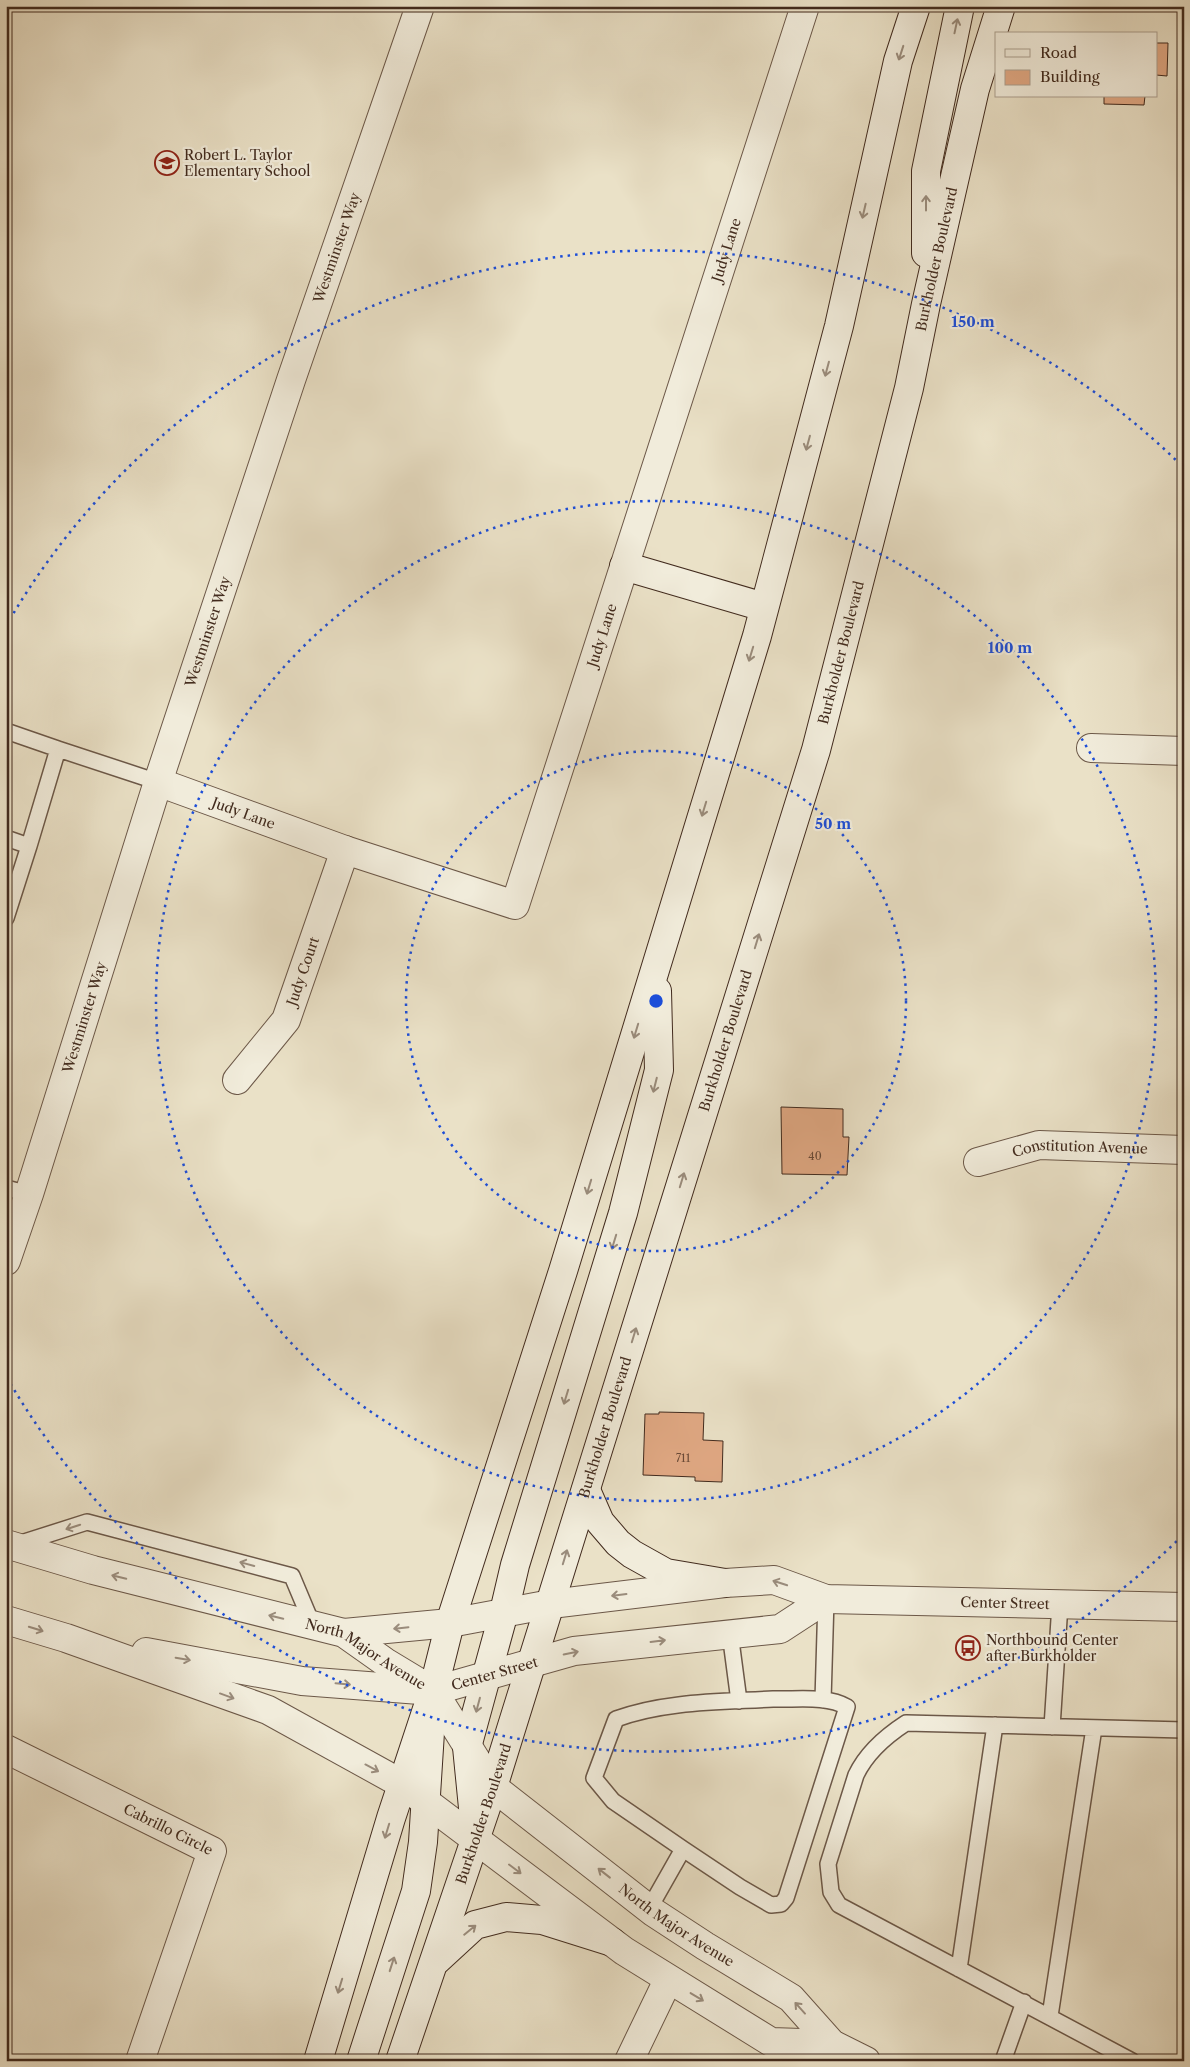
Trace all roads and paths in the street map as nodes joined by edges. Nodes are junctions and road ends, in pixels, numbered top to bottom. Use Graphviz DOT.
graph roads {
  1 [pos="420,6"];
  2 [pos="805,6"];
  3 [pos="916,6"];
  4 [pos="960,6"];
  5 [pos="1001,6"];
  6 [pos="926,304"];
  7 [pos="624,566"];
  8 [pos="764,607"];
  9 [pos="6,731"];
  10 [pos="1091,748"];
  11 [pos="58,749"];
  12 [pos="1184,751"];
  13 [pos="158,782"];
  14 [pos="6,838"];
  15 [pos="29,846"];
  16 [pos="345,850"];
  17 [pos="6,918"];
  18 [pos="656,967"];
  19 [pos="237,1080"];
  20 [pos="1184,1150"];
  21 [pos="978,1162"];
  22 [pos="18,1191"];
  23 [pos="6,1261"];
  24 [pos="586,1490"];
  25 [pos="10,1545"];
  26 [pos="725,1583"];
  27 [pos="826,1599"];
  28 [pos="551,1604"];
  29 [pos="1060,1604"];
  30 [pos="1184,1607"];
  31 [pos="504,1612"];
  32 [pos="6,1620"];
  33 [pos="450,1623"];
  34 [pos="313,1626"];
  35 [pos="344,1633"];
  36 [pos="730,1633"];
  37 [pos="66,1638"];
  38 [pos="533,1662"];
  39 [pos="486,1675"];
  40 [pos="433,1691"];
  41 [pos="823,1700"];
  42 [pos="739,1701"];
  43 [pos="995,1725"];
  44 [pos="1052,1727"];
  45 [pos="1094,1728"];
  46 [pos="1184,1730"];
  47 [pos="467,1747"];
  48 [pos="6,1749"];
  49 [pos="402,1784"];
  50 [pos="493,1787"];
  51 [pos="425,1802"];
  52 [pos="477,1840"];
  53 [pos="683,1849"];
  54 [pos="649,1909"];
  55 [pos="612,1942"];
  56 [pos="434,1962"];
  57 [pos="959,1969"];
  58 [pos="668,1980"];
  59 [pos="1024,2002"];
  60 [pos="1050,2016"];
  61 [pos="832,2044"];
  62 [pos="140,2061"];
  63 [pos="318,2061"];
  64 [pos="361,2061"];
  65 [pos="400,2061"];
  66 [pos="629,2061"];
  67 [pos="866,2061"];
  68 [pos="1003,2061"];
  69 [pos="1132,2061"];
  1 -- 13 [label="street, Westminster Way"];
  2 -- 7 [label="street, Judy Lane"];
  3 -- 8 [label="street, one-way"];
  6 -- 4 [label="street, one-way"];
  5 -- 6 [label="street, Burkholder Boulevard"];
  24 -- 6 [label="street, Burkholder Boulevard, one-way"];
  7 -- 8 [label="street"];
  7 -- 16 [label="street, Judy Lane"];
  8 -- 18 [label="street, one-way"];
  9 -- 11 [label="lane"];
  10 -- 12 [label="street"];
  11 -- 13 [label="lane"];
  11 -- 15 [label="lane"];
  13 -- 16 [label="street, Judy Lane"];
  13 -- 22 [label="street, Westminster Way"];
  14 -- 15 [label="lane"];
  15 -- 17 [label="lane"];
  16 -- 19 [label="street, Judy Court"];
  18 -- 31 [label="street, one-way"];
  18 -- 33 [label="street, one-way"];
  20 -- 21 [label="street, Constitution Avenue"];
  22 -- 23 [label="street, Westminster Way"];
  24 -- 26 [label="street"];
  28 -- 24 [label="street, Burkholder Boulevard, one-way"];
  34 -- 25 [label="street, North Major Avenue, one-way"];
  34 -- 25 [label="lane, one-way"];
  27 -- 26 [label="street, Center Street, one-way"];
  26 -- 28 [label="street, Center Street, one-way"];
  27 -- 29 [label="street, Center Street"];
  27 -- 36 [label="street, Center Street"];
  27 -- 41 [label="lane"];
  28 -- 31 [label="street, Center Street"];
  28 -- 38 [label="street, Burkholder Boulevard"];
  29 -- 30 [label="street, Center Street"];
  29 -- 44 [label="lane"];
  31 -- 33 [label="street, Center Street"];
  31 -- 39 [label="street"];
  32 -- 37 [label="street, North Major Avenue, one-way"];
  33 -- 35 [label="street, Center Street, one-way"];
  33 -- 40 [label="street"];
  34 -- 35 [label="street, North Major Avenue"];
  35 -- 40 [label="street, North Major Avenue"];
  38 -- 36 [label="street, Center Street, one-way"];
  36 -- 42 [label="lane"];
  37 -- 40 [label="street, Center Street, one-way"];
  37 -- 49 [label="street, North Major Avenue, one-way"];
  38 -- 39 [label="street, Center Street"];
  38 -- 50 [label="street, Burkholder Boulevard"];
  39 -- 40 [label="street, Center Street"];
  39 -- 47 [label="street, one-way"];
  40 -- 47 [label="street, North Major Avenue"];
  40 -- 49 [label="street"];
  40 -- 51 [label="street"];
  41 -- 42 [label="lane"];
  41 -- 53 [label="lane"];
  42 -- 53 [label="lane"];
  43 -- 44 [label="lane"];
  43 -- 57 [label="lane"];
  43 -- 57 [label="lane"];
  44 -- 45 [label="lane"];
  45 -- 46 [label="lane"];
  45 -- 60 [label="lane"];
  47 -- 50 [label="street, North Major Avenue"];
  47 -- 52 [label="street"];
  48 -- 62 [label="street, Cabrillo Circle"];
  49 -- 51 [label="street, North Major Avenue"];
  49 -- 63 [label="street, one-way"];
  50 -- 52 [label="street, Burkholder Boulevard"];
  54 -- 50 [label="street, North Major Avenue, one-way"];
  51 -- 52 [label="street, North Major Avenue"];
  64 -- 51 [label="street, one-way"];
  52 -- 55 [label="street, North Major Avenue, one-way"];
  52 -- 56 [label="street, Burkholder Boulevard"];
  53 -- 54 [label="lane"];
  61 -- 54 [label="street, North Major Avenue, one-way"];
  56 -- 55 [label="street, one-way"];
  55 -- 58 [label="street, North Major Avenue"];
  56 -- 65 [label="street, Burkholder Boulevard"];
  57 -- 59 [label="lane"];
  58 -- 61 [label="street, North Major Avenue, one-way"];
  58 -- 66 [label="street"];
  59 -- 60 [label="lane"];
  59 -- 68 [label="lane"];
  60 -- 69 [label="lane"];
  61 -- 67 [label="street, North Major Avenue"];
}
